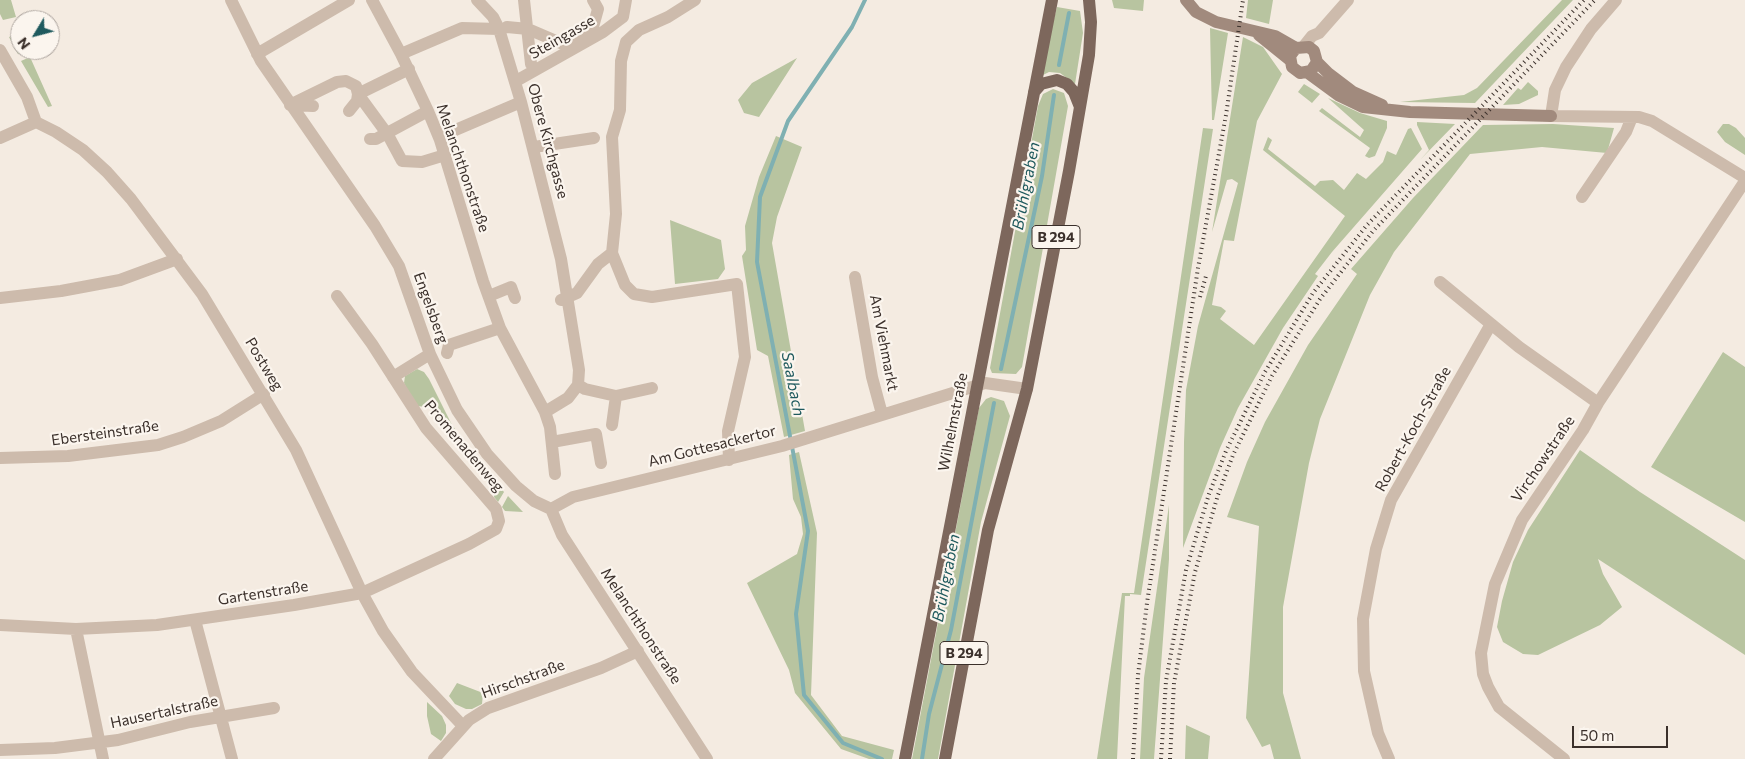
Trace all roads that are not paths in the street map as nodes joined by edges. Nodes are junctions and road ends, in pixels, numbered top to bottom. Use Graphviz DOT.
graph roads {
  1 [pos="231,0"];
  2 [pos="350,0"];
  3 [pos="372,0"];
  4 [pos="477,0"];
  5 [pos="524,0"];
  6 [pos="593,0"];
  7 [pos="626,0"];
  8 [pos="695,0"];
  9 [pos="1052,0"];
  10 [pos="1186,0"];
  11 [pos="1348,0"];
  12 [pos="1616,0"];
  13 [pos="1091,3"];
  14 [pos="622,17"];
  15 [pos="503,28"];
  16 [pos="528,29"];
  17 [pos="639,30"];
  18 [pos="1257,33"];
  19 [pos="0,50"];
  20 [pos="1308,52"];
  21 [pos="257,54"];
  22 [pos="401,54"];
  23 [pos="1290,60"];
  24 [pos="531,64"];
  25 [pos="409,69"];
  26 [pos="1308,72"];
  27 [pos="516,81"];
  28 [pos="1034,92"];
  29 [pos="358,94"];
  30 [pos="522,102"];
  31 [pos="290,105"];
  32 [pos="313,106"];
  33 [pos="1080,107"];
  34 [pos="349,111"];
  35 [pos="428,111"];
  36 [pos="1398,111"];
  37 [pos="1551,116"];
  38 [pos="1632,117"];
  39 [pos="36,122"];
  40 [pos="387,134"];
  41 [pos="439,137"];
  42 [pos="0,138"];
  43 [pos="594,138"];
  44 [pos="373,141"];
  45 [pos="534,147"];
  46 [pos="445,155"];
  47 [pos="1745,179"];
  48 [pos="1582,197"];
  49 [pos="612,253"];
  50 [pos="177,259"];
  51 [pos="855,277"];
  52 [pos="1440,282"];
  53 [pos="337,296"];
  54 [pos="489,296"];
  55 [pos="0,298"];
  56 [pos="515,298"];
  57 [pos="563,300"];
  58 [pos="1491,324"];
  59 [pos="500,328"];
  60 [pos="447,352"];
  61 [pos="430,354"];
  62 [pos="393,377"];
  63 [pos="976,386"];
  64 [pos="584,387"];
  65 [pos="652,388"];
  66 [pos="1027,389"];
  67 [pos="264,394"];
  68 [pos="616,396"];
  69 [pos="1598,404"];
  70 [pos="545,412"];
  71 [pos="882,414"];
  72 [pos="606,426"];
  73 [pos="552,442"];
  74 [pos="0,458"];
  75 [pos="729,460"];
  76 [pos="601,463"];
  77 [pos="555,474"];
  78 [pos="496,509"];
  79 [pos="551,509"];
  80 [pos="362,593"];
  81 [pos="195,620"];
  82 [pos="0,625"];
  83 [pos="76,629"];
  84 [pos="638,651"];
  85 [pos="274,708"];
  86 [pos="221,716"];
  87 [pos="462,726"];
  88 [pos="100,741"];
  89 [pos="0,750"];
  90 [pos="103,759"];
  91 [pos="232,759"];
  92 [pos="434,759"];
  93 [pos="707,759"];
  94 [pos="905,759"];
  95 [pos="945,759"];
  96 [pos="1389,759"];
  97 [pos="1564,759"];
  1 -- 21 [label="street, Engelsberg"];
  2 -- 21 [label="street"];
  3 -- 22 [label="street, Melanchthonstraße"];
  4 -- 15 [label="street, Obere Kirchgasse"];
  5 -- 16 [label="street"];
  6 -- 16 [label="street"];
  7 -- 14 [label="street"];
  8 -- 17 [label="street"];
  9 -- 28 [label="main road, Wilhelmstraße / B 294"];
  10 -- 18 [label="street"];
  11 -- 20 [label="street"];
  12 -- 37 [label="street"];
  13 -- 33 [label="main road, B 294"];
  14 -- 17 [label="street"];
  14 -- 27 [label="street, Steingasse"];
  15 -- 16 [label="street"];
  15 -- 22 [label="street"];
  15 -- 27 [label="street, Obere Kirchgasse"];
  16 -- 24 [label="street"];
  17 -- 49 [label="street"];
  18 -- 20 [label="street"];
  18 -- 23 [label="street"];
  19 -- 39 [label="street"];
  20 -- 23 [label="street"];
  20 -- 26 [label="street"];
  20 -- 36 [label="street"];
  21 -- 31 [label="street, Engelsberg"];
  22 -- 25 [label="street, Melanchthonstraße"];
  23 -- 26 [label="street"];
  25 -- 29 [label="street"];
  25 -- 35 [label="street, Melanchthonstraße"];
  26 -- 36 [label="street"];
  27 -- 30 [label="street, Obere Kirchgasse"];
  28 -- 33 [label="main road"];
  28 -- 63 [label="main road, Wilhelmstraße / B 294"];
  29 -- 31 [label="street"];
  29 -- 34 [label="street"];
  29 -- 40 [label="street"];
  30 -- 41 [label="street"];
  30 -- 45 [label="street, Obere Kirchgasse"];
  31 -- 32 [label="street"];
  31 -- 61 [label="street, Engelsberg"];
  33 -- 66 [label="main road, B 294"];
  35 -- 40 [label="street"];
  35 -- 41 [label="street, Melanchthonstraße"];
  36 -- 37 [label="street"];
  37 -- 38 [label="street"];
  38 -- 47 [label="street"];
  38 -- 48 [label="street"];
  39 -- 42 [label="street"];
  39 -- 50 [label="street, Postweg"];
  40 -- 44 [label="street"];
  40 -- 46 [label="street"];
  41 -- 46 [label="street, Melanchthonstraße"];
  43 -- 45 [label="street"];
  45 -- 57 [label="street, Obere Kirchgasse"];
  46 -- 54 [label="street, Melanchthonstraße"];
  47 -- 69 [label="street, Virchowstraße"];
  49 -- 57 [label="street"];
  49 -- 75 [label="street"];
  50 -- 55 [label="street"];
  50 -- 67 [label="street, Postweg"];
  51 -- 71 [label="street, Am Viehmarkt"];
  52 -- 58 [label="street"];
  53 -- 62 [label="street, Promenadenweg"];
  54 -- 56 [label="street"];
  54 -- 59 [label="street, Melanchthonstraße"];
  57 -- 64 [label="street, Obere Kirchgasse"];
  58 -- 69 [label="street"];
  58 -- 96 [label="street, Robert-Koch-Straße"];
  59 -- 60 [label="street"];
  59 -- 70 [label="street, Melanchthonstraße"];
  61 -- 62 [label="street"];
  61 -- 79 [label="street, Engelsberg"];
  62 -- 78 [label="street, Promenadenweg"];
  63 -- 66 [label="street, Am Gottesackertor"];
  63 -- 71 [label="street, Am Gottesackertor"];
  63 -- 94 [label="main road, Wilhelmstraße / B 294"];
  64 -- 68 [label="street"];
  64 -- 70 [label="street"];
  65 -- 68 [label="street"];
  66 -- 95 [label="main road, B 294"];
  67 -- 74 [label="street, Ebersteinstraße"];
  67 -- 80 [label="street, Postweg"];
  68 -- 72 [label="street"];
  69 -- 97 [label="street, Virchowstraße"];
  70 -- 73 [label="street, Melanchthonstraße"];
  71 -- 75 [label="street, Am Gottesackertor"];
  72 -- 73 [label="street"];
  72 -- 76 [label="street"];
  73 -- 77 [label="street, Melanchthonstraße"];
  75 -- 79 [label="street, Am Gottesackertor"];
  78 -- 80 [label="street, Gartenstraße"];
  79 -- 84 [label="street, Melanchthonstraße"];
  80 -- 81 [label="street, Gartenstraße"];
  80 -- 87 [label="street, Postweg"];
  81 -- 83 [label="street, Gartenstraße"];
  81 -- 86 [label="street"];
  82 -- 83 [label="street, Gartenstraße"];
  83 -- 88 [label="street"];
  84 -- 87 [label="street, Hirschstraße"];
  84 -- 93 [label="street, Melanchthonstraße"];
  85 -- 86 [label="street, Hausertalstraße"];
  86 -- 88 [label="street, Hausertalstraße"];
  86 -- 91 [label="street"];
  87 -- 92 [label="street, Hirschstraße"];
  88 -- 89 [label="street, Hausertalstraße"];
  88 -- 90 [label="street"];
}
